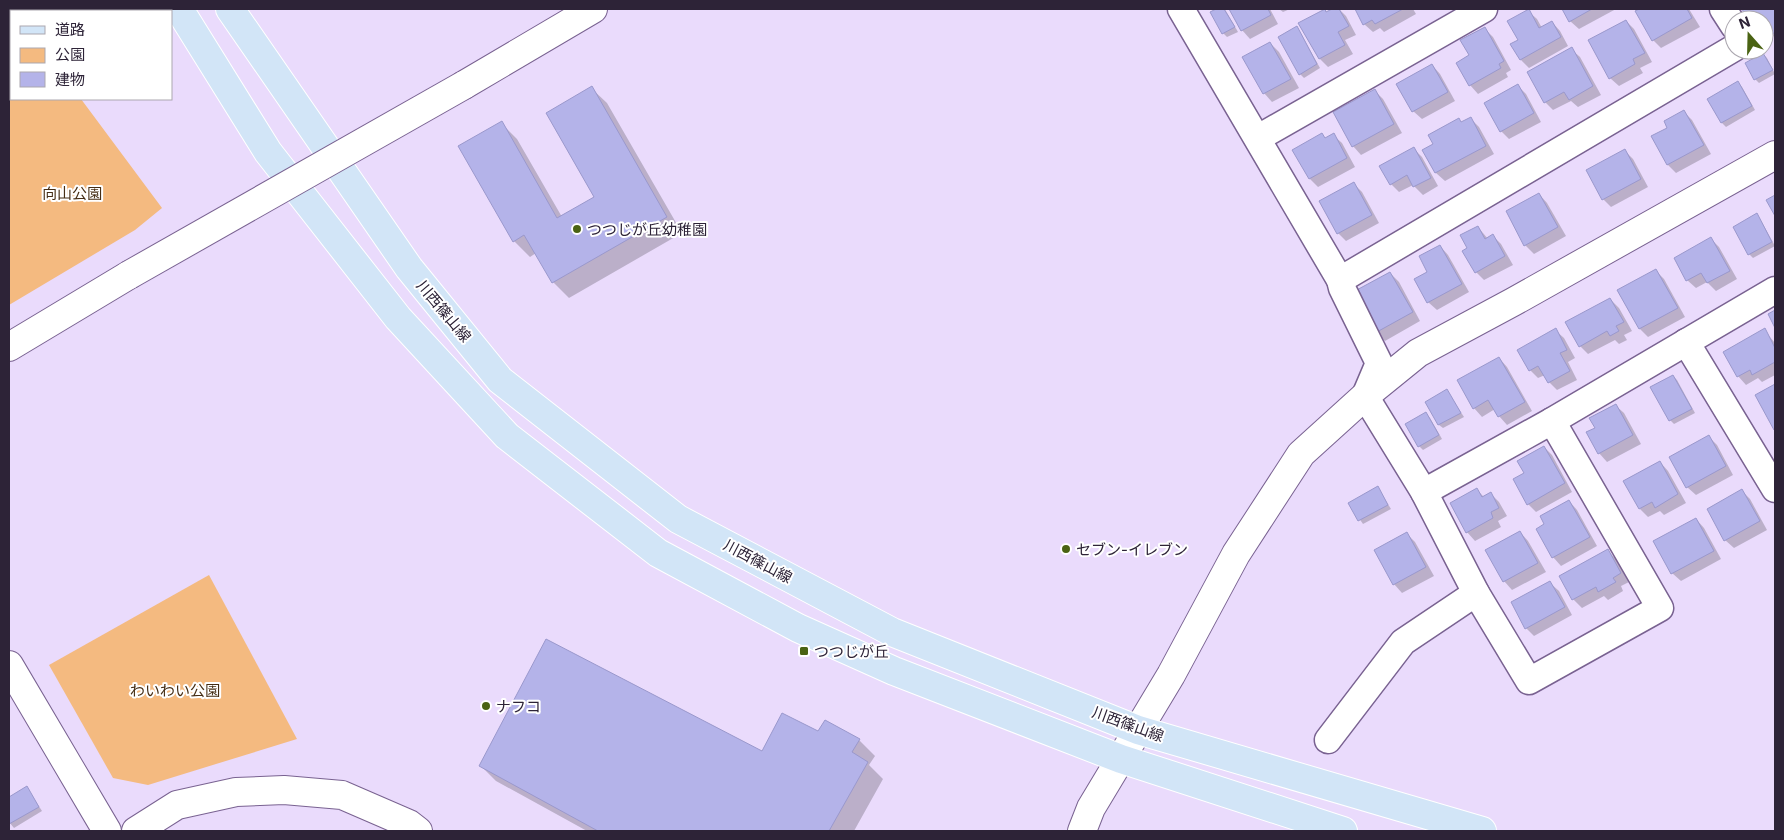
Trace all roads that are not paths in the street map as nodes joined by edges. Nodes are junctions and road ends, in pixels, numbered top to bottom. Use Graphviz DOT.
graph roads {
  1 [pos="179,9"];
  2 [pos="230,9"];
  3 [pos="593,9"];
  4 [pos="1181,9"];
  5 [pos="1484,9"];
  6 [pos="1724,54"];
  7 [pos="1258,138"];
  8 [pos="1775,155"];
  9 [pos="1340,280"];
  10 [pos="1775,290"];
  11 [pos="1686,342"];
  12 [pos="9,347"];
  13 [pos="1365,396"];
  14 [pos="1552,421"];
  15 [pos="1775,489"];
  16 [pos="1424,492"];
  17 [pos="1476,593"];
  18 [pos="9,665"];
  19 [pos="1138,730"];
  20 [pos="1328,740"];
  21 [pos="1121,759"];
  22 [pos="107,831"];
  23 [pos="136,831"];
  24 [pos="418,831"];
  25 [pos="1082,831"];
  26 [pos="1343,831"];
  27 [pos="1482,831"];
  1 -- 21 [label="main road"];
  2 -- 19 [label="main road, 川西篠山線"];
  3 -- 12 [label="street, bridge"];
  4 -- 7 [label="street"];
  5 -- 7 [label="street"];
  6 -- 9 [label="street"];
  7 -- 9 [label="street"];
  8 -- 13 [label="street"];
  9 -- 13 [label="street"];
  10 -- 11 [label="street"];
  11 -- 14 [label="street"];
  11 -- 15 [label="street"];
  13 -- 16 [label="street"];
  13 -- 19 [label="street"];
  14 -- 16 [label="street"];
  14 -- 17 [label="street"];
  16 -- 17 [label="street"];
  17 -- 20 [label="street"];
  18 -- 22 [label="street"];
  19 -- 21 [label="street"];
  19 -- 27 [label="main road, 川西篠山線"];
  21 -- 25 [label="street"];
  21 -- 26 [label="main road"];
  23 -- 24 [label="street"];
}
